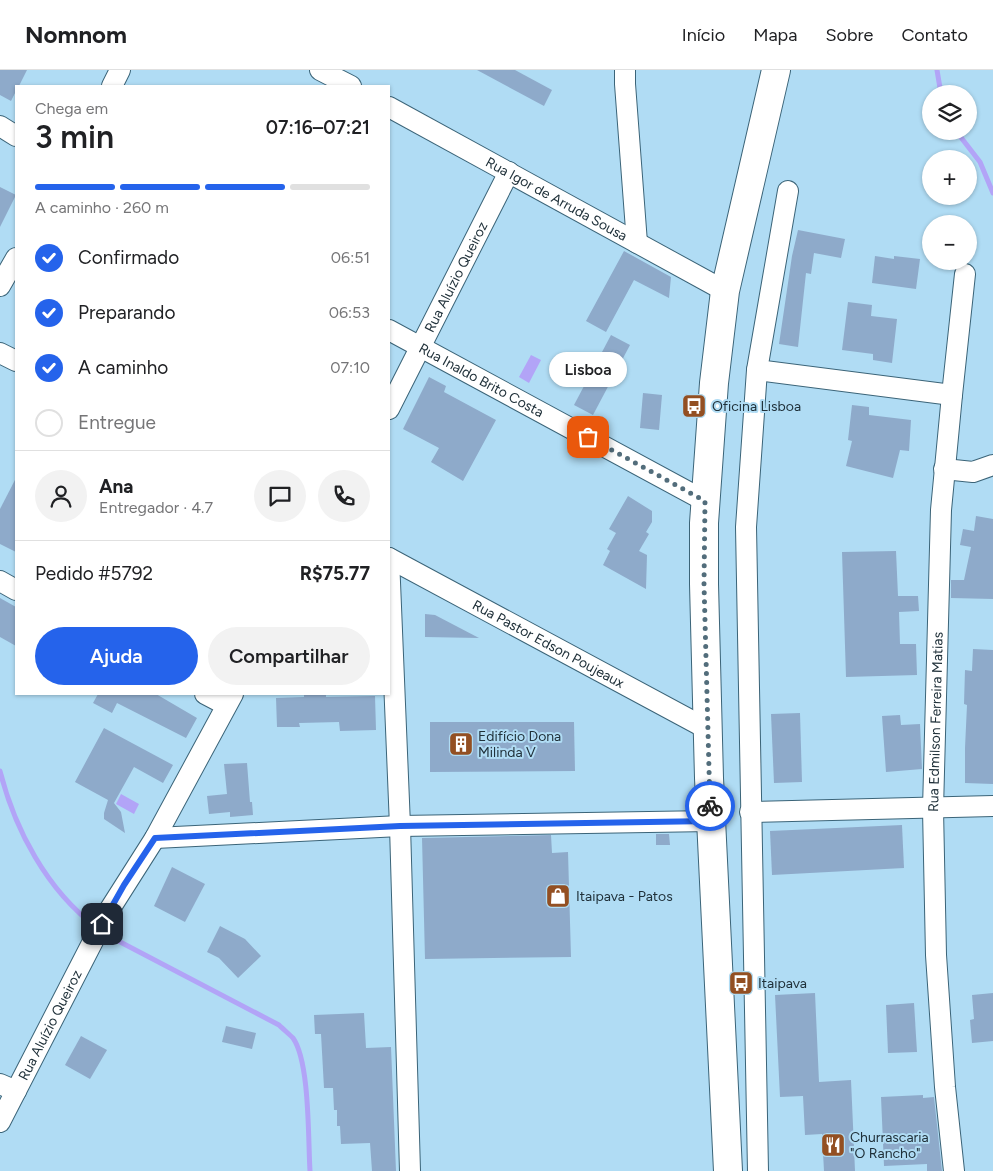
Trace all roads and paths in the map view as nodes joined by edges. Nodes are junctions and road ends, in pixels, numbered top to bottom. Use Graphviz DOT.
graph roads {
  1 [pos="120,70"];
  2 [pos="320,70"];
  3 [pos="625,70"];
  4 [pos="776,70"];
  5 [pos="112,85"];
  6 [pos="348,85"];
  7 [pos="390,108"];
  8 [pos="0,126"];
  9 [pos="15,135"];
  10 [pos="509,172"];
  11 [pos="788,191"];
  12 [pos="638,243"];
  13 [pos="15,260"];
  14 [pos="965,274"];
  15 [pos="0,286"];
  16 [pos="725,291"];
  17 [pos="390,331"];
  18 [pos="420,346"];
  19 [pos="0,352"];
  20 [pos="15,360"];
  21 [pos="757,370"];
  22 [pos="952,395"];
  23 [pos="390,407"];
  24 [pos="993,465"];
  25 [pos="944,469"];
  26 [pos="705,501"];
  27 [pos="390,559"];
  28 [pos="0,581"];
  29 [pos="390,582"];
  30 [pos="15,589"];
  31 [pos="209,695"];
  32 [pos="229,700"];
  33 [pos="708,730"];
  34 [pos="993,806"];
  35 [pos="932,809"];
  36 [pos="750,812"];
  37 [pos="711,821"];
  38 [pos="400,826"];
  39 [pos="155,838"];
  40 [pos="8,1088"];
  41 [pos="0,1122"];
  42 [pos="410,1171"];
  43 [pos="728,1171"];
  44 [pos="758,1171"];
  45 [pos="954,1171"];
  1 -- 5 [label="street"];
  2 -- 6 [label="street"];
  3 -- 12 [label="street"];
  4 -- 16 [label="main road"];
  7 -- 10 [label="street, Rua Igor de Arruda Sousa"];
  8 -- 9 [label="street"];
  10 -- 12 [label="street, Rua Igor de Arruda Sousa"];
  10 -- 18 [label="street, Rua Aluízio Queiroz"];
  11 -- 21 [label="street"];
  12 -- 16 [label="street, Rua Igor de Arruda Sousa"];
  13 -- 15 [label="street"];
  14 -- 22 [label="street, Rua Edmilson Ferreira Matias"];
  16 -- 26 [label="main road"];
  17 -- 18 [label="street, Rua Inaldo Brito Costa"];
  18 -- 23 [label="street, Rua Aluízio Queiroz"];
  18 -- 26 [label="street, Rua Inaldo Brito Costa"];
  19 -- 20 [label="street"];
  21 -- 22 [label="street"];
  21 -- 36 [label="street"];
  22 -- 25 [label="street, Rua Edmilson Ferreira Matias"];
  24 -- 25 [label="street"];
  25 -- 35 [label="street, Rua Edmilson Ferreira Matias"];
  26 -- 33 [label="main road"];
  27 -- 33 [label="street, Rua Pastor Edson Poujeaux"];
  28 -- 30 [label="street"];
  29 -- 38 [label="street"];
  31 -- 32 [label="street"];
  32 -- 39 [label="street, Rua Aluízio Queiroz"];
  33 -- 37 [label="main road"];
  34 -- 35 [label="street"];
  35 -- 36 [label="street"];
  35 -- 45 [label="street, Rua Edmilson Ferreira Matias"];
  36 -- 44 [label="street"];
  37 -- 38 [label="street"];
  37 -- 43 [label="main road"];
  38 -- 39 [label="street"];
  38 -- 42 [label="street"];
  39 -- 40 [label="street, Rua Aluízio Queiroz"];
  40 -- 41 [label="street, Rua Aluízio Queiroz"];
}
